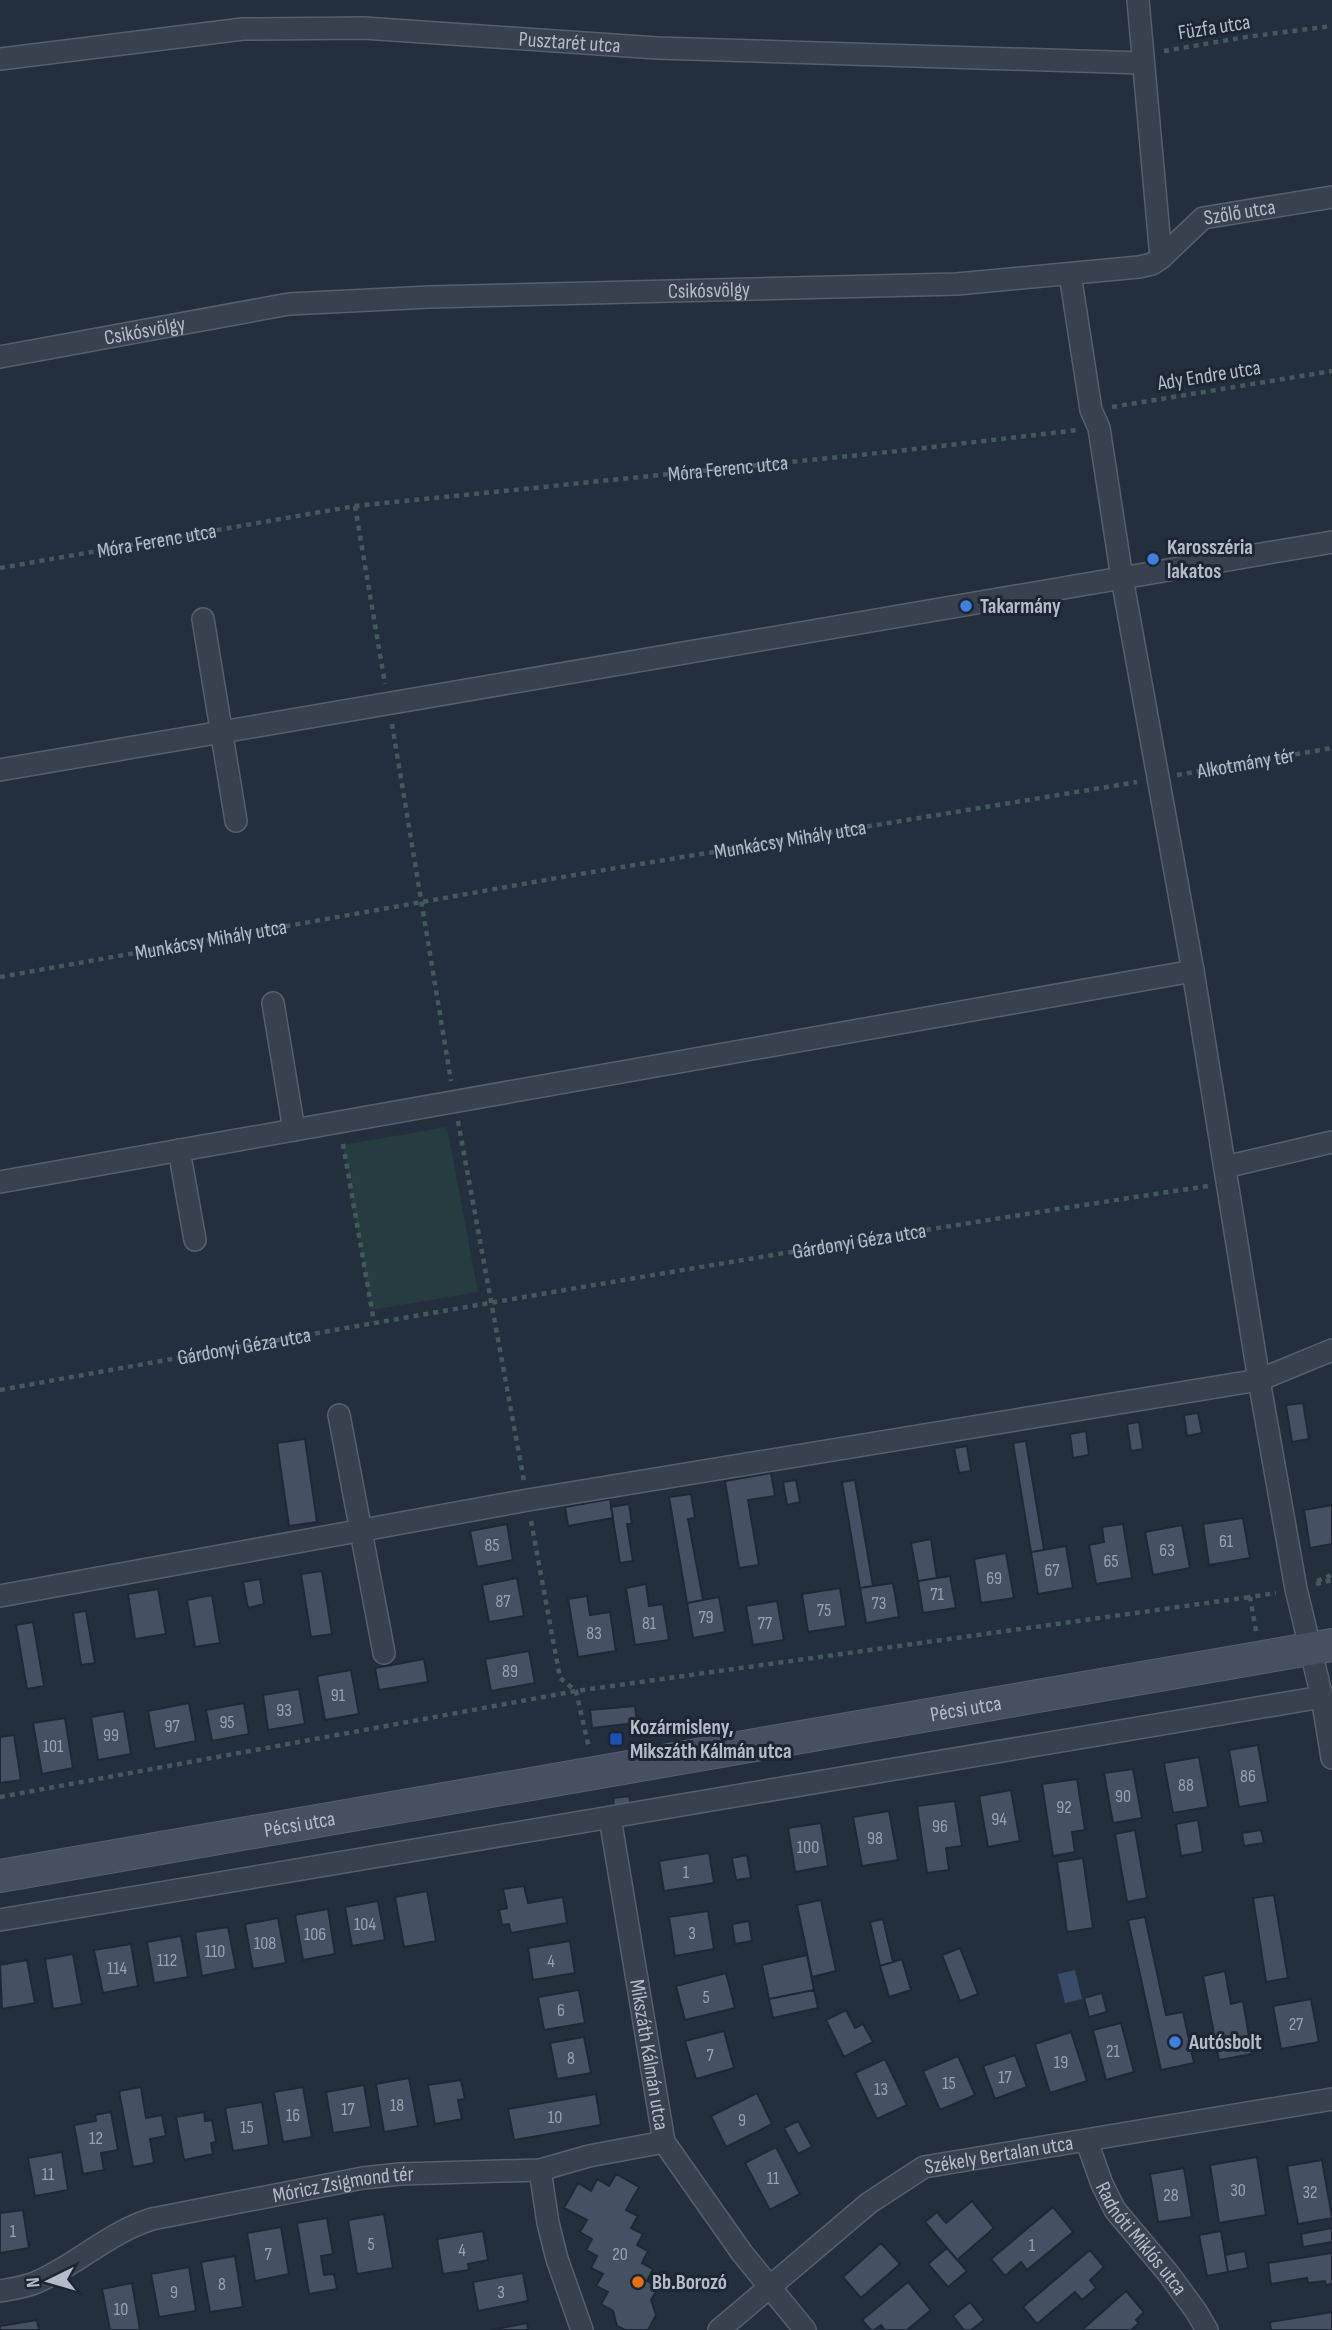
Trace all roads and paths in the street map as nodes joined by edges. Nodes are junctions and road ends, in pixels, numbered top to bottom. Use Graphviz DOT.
graph roads {
  1 [pos="1138,0"];
  2 [pos="1332,26"];
  3 [pos="0,59"];
  4 [pos="1143,59"];
  5 [pos="1332,197"];
  6 [pos="1161,258"];
  7 [pos="1070,275"];
  8 [pos="0,357"];
  9 [pos="1332,371"];
  10 [pos="1095,419"];
  11 [pos="355,506"];
  12 [pos="1332,542"];
  13 [pos="0,568"];
  14 [pos="1122,578"];
  15 [pos="203,619"];
  16 [pos="389,703"];
  17 [pos="220,732"];
  18 [pos="1332,748"];
  19 [pos="0,771"];
  20 [pos="1158,778"];
  21 [pos="236,821"];
  22 [pos="422,902"];
  23 [pos="1193,971"];
  24 [pos="0,977"];
  25 [pos="272,1003"];
  26 [pos="455,1102"];
  27 [pos="339,1123"];
  28 [pos="294,1130"];
  29 [pos="1332,1142"];
  30 [pos="179,1150"];
  31 [pos="1226,1175"];
  32 [pos="0,1182"];
  33 [pos="195,1240"];
  34 [pos="491,1303"];
  35 [pos="374,1322"];
  36 [pos="1332,1350"];
  37 [pos="1259,1380"];
  38 [pos="0,1390"];
  39 [pos="339,1415"];
  40 [pos="528,1500"];
  41 [pos="361,1531"];
  42 [pos="0,1596"];
  43 [pos="1250,1597"];
  44 [pos="1321,1647"];
  45 [pos="384,1653"];
  46 [pos="576,1691"];
  47 [pos="1322,1697"];
  48 [pos="1332,1758"];
  49 [pos="600,1773"];
  50 [pos="0,1797"];
  51 [pos="610,1818"];
  52 [pos="0,1876"];
  53 [pos="0,1920"];
  54 [pos="1332,2099"];
  55 [pos="664,2142"];
  56 [pos="1087,2142"];
  57 [pos="540,2170"];
  58 [pos="769,2287"];
  59 [pos="0,2291"];
  60 [pos="582,2330"];
  61 [pos="719,2330"];
  62 [pos="805,2330"];
  63 [pos="1207,2330"];
  1 -- 4 [label="street"];
  2 -- 4 [label="path, Füzfa utca"];
  3 -- 4 [label="street, Pusztarét utca"];
  4 -- 6 [label="street"];
  5 -- 6 [label="street, Szőlő utca"];
  6 -- 7 [label="street, Csikósvölgy"];
  7 -- 8 [label="street, Csikósvölgy"];
  7 -- 10 [label="street"];
  9 -- 10 [label="path, Ady Endre utca"];
  10 -- 11 [label="path, Móra Ferenc utca"];
  10 -- 14 [label="street"];
  11 -- 13 [label="path, Móra Ferenc utca"];
  11 -- 16 [label="path"];
  12 -- 14 [label="street"];
  14 -- 16 [label="street"];
  14 -- 20 [label="street"];
  15 -- 17 [label="street"];
  16 -- 17 [label="street"];
  16 -- 22 [label="path"];
  17 -- 19 [label="street"];
  17 -- 21 [label="street"];
  18 -- 20 [label="path, Alkotmány tér"];
  20 -- 22 [label="path, Munkácsy Mihály utca"];
  20 -- 23 [label="street"];
  22 -- 24 [label="path, Munkácsy Mihály utca"];
  22 -- 26 [label="path"];
  23 -- 26 [label="street"];
  23 -- 31 [label="street"];
  25 -- 28 [label="street"];
  26 -- 27 [label="street"];
  26 -- 34 [label="path"];
  27 -- 28 [label="street"];
  27 -- 35 [label="path"];
  28 -- 30 [label="street"];
  29 -- 31 [label="street"];
  30 -- 32 [label="street"];
  30 -- 33 [label="street"];
  31 -- 34 [label="path, Gárdonyi Géza utca"];
  31 -- 37 [label="street"];
  34 -- 35 [label="path, Gárdonyi Géza utca"];
  34 -- 40 [label="path"];
  35 -- 38 [label="path, Gárdonyi Géza utca"];
  36 -- 37 [label="street"];
  37 -- 40 [label="street"];
  37 -- 44 [label="street"];
  39 -- 41 [label="street"];
  40 -- 41 [label="street"];
  40 -- 46 [label="path"];
  41 -- 42 [label="street"];
  41 -- 45 [label="street"];
  43 -- 46 [label="path"];
  44 -- 47 [label="street"];
  44 -- 49 [label="main road, Pécsi utca"];
  46 -- 49 [label="path"];
  46 -- 50 [label="path"];
  47 -- 48 [label="street"];
  47 -- 51 [label="street"];
  49 -- 52 [label="main road, Pécsi utca"];
  51 -- 53 [label="street"];
  51 -- 55 [label="street, Mikszáth Kálmán utca"];
  54 -- 56 [label="street, Székely Bertalan utca"];
  55 -- 57 [label="street, Móricz Zsigmond tér"];
  55 -- 58 [label="street, Mikszáth Kálmán utca"];
  56 -- 58 [label="street, Székely Bertalan utca"];
  56 -- 63 [label="street, Radnóti Miklós utca"];
  57 -- 59 [label="street, Móricz Zsigmond tér"];
  57 -- 60 [label="street"];
  58 -- 61 [label="street, Székely Bertalan utca"];
  58 -- 62 [label="street, Mikszáth Kálmán utca"];
}
